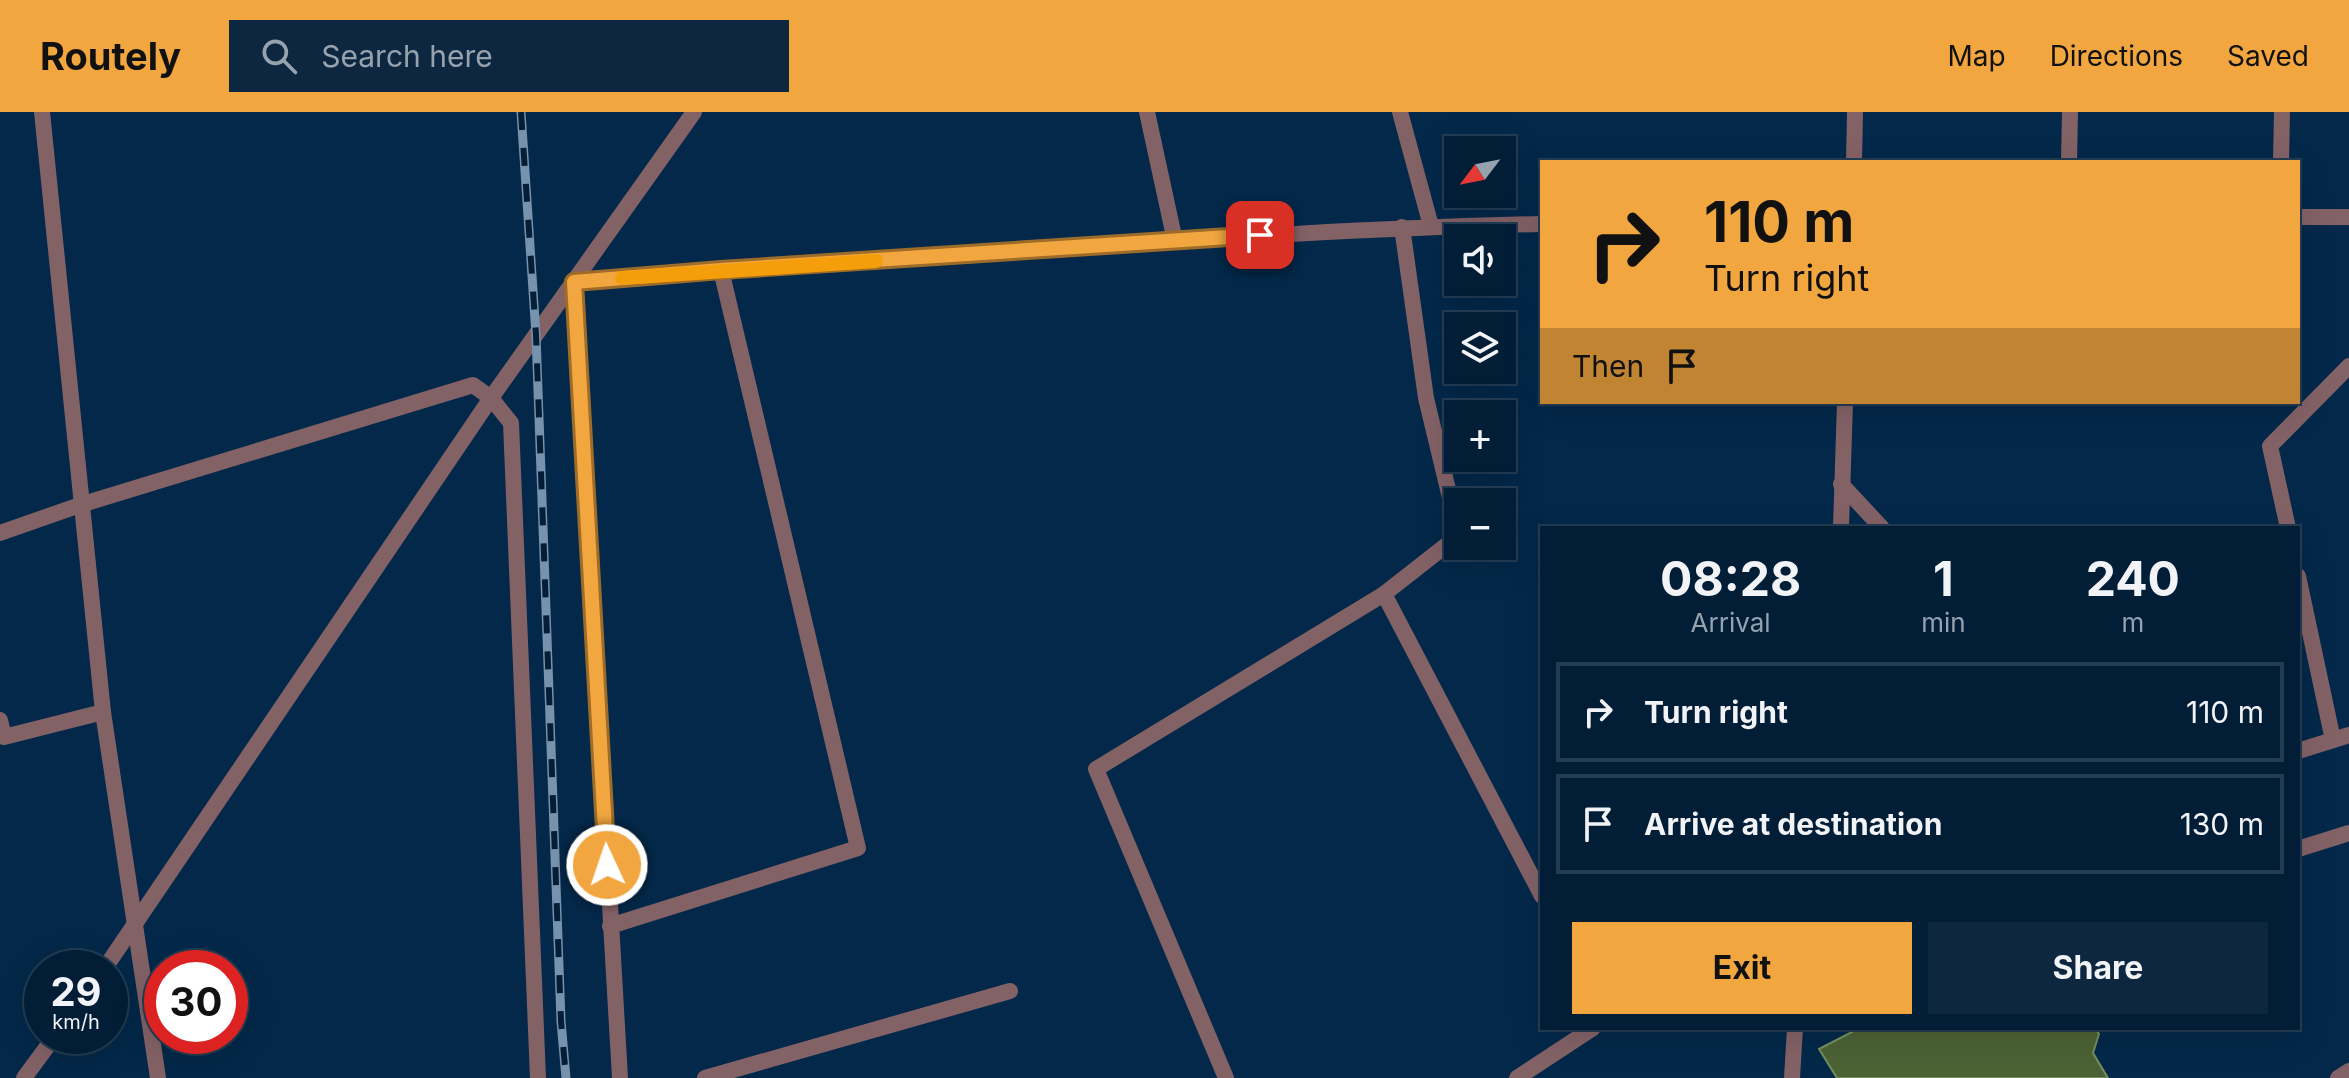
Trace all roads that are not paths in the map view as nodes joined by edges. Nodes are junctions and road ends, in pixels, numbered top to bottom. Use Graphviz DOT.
graph roads {
  1 [pos="42,112"];
  2 [pos="694,112"];
  3 [pos="1147,112"];
  4 [pos="1400,112"];
  5 [pos="1855,112"];
  6 [pos="2070,112"];
  7 [pos="2282,112"];
  8 [pos="1854,160"];
  9 [pos="2069,160"];
  10 [pos="2281,160"];
  11 [pos="2300,217"];
  12 [pos="2349,217"];
  13 [pos="1540,224"];
  14 [pos="1431,226"];
  15 [pos="1402,227"];
  16 [pos="1175,241"];
  17 [pos="721,270"];
  18 [pos="574,282"];
  19 [pos="2349,366"];
  20 [pos="491,398"];
  21 [pos="1845,404"];
  22 [pos="1841,484"];
  23 [pos="1447,488"];
  24 [pos="80,505"];
  25 [pos="1841,526"];
  26 [pos="1880,526"];
  27 [pos="2288,526"];
  28 [pos="0,533"];
  29 [pos="1444,545"];
  30 [pos="2300,584"];
  31 [pos="1384,594"];
  32 [pos="103,712"];
  33 [pos="0,720"];
  34 [pos="2341,738"];
  35 [pos="2300,750"];
  36 [pos="2349,833"];
  37 [pos="2300,848"];
  38 [pos="1540,892"];
  39 [pos="610,926"];
  40 [pos="135,928"];
  41 [pos="118,950"];
  42 [pos="1010,991"];
  43 [pos="1590,1030"];
  44 [pos="1795,1030"];
  45 [pos="42,1054"];
  46 [pos="2349,1071"];
  47 [pos="24,1078"];
  48 [pos="158,1078"];
  49 [pos="538,1078"];
  50 [pos="620,1078"];
  51 [pos="705,1078"];
  52 [pos="1226,1078"];
  53 [pos="1517,1078"];
  54 [pos="1792,1078"];
  55 [pos="2338,1078"];
  1 -- 24 [label="street"];
  2 -- 18 [label="street"];
  3 -- 16 [label="street"];
  4 -- 14 [label="street"];
  5 -- 8 [label="street"];
  6 -- 9 [label="street"];
  7 -- 10 [label="street"];
  11 -- 12 [label="street"];
  13 -- 14 [label="street"];
  14 -- 15 [label="street"];
  15 -- 16 [label="street"];
  15 -- 23 [label="street"];
  16 -- 17 [label="street"];
  17 -- 18 [label="street"];
  17 -- 39 [label="street"];
  18 -- 20 [label="street"];
  18 -- 39 [label="street"];
  19 -- 27 [label="street"];
  20 -- 24 [label="street"];
  20 -- 40 [label="street"];
  20 -- 49 [label="street"];
  21 -- 22 [label="street"];
  22 -- 25 [label="street"];
  22 -- 26 [label="street"];
  24 -- 28 [label="street"];
  24 -- 32 [label="street"];
  29 -- 31 [label="street"];
  30 -- 34 [label="street"];
  31 -- 38 [label="street"];
  31 -- 52 [label="street"];
  32 -- 33 [label="street"];
  32 -- 40 [label="street"];
  34 -- 35 [label="street"];
  36 -- 37 [label="street"];
  39 -- 50 [label="street"];
  40 -- 41 [label="street"];
  40 -- 48 [label="street"];
  42 -- 51 [label="street"];
  43 -- 53 [label="street"];
  44 -- 54 [label="street"];
  45 -- 47 [label="street"];
  46 -- 55 [label="street"];
}
